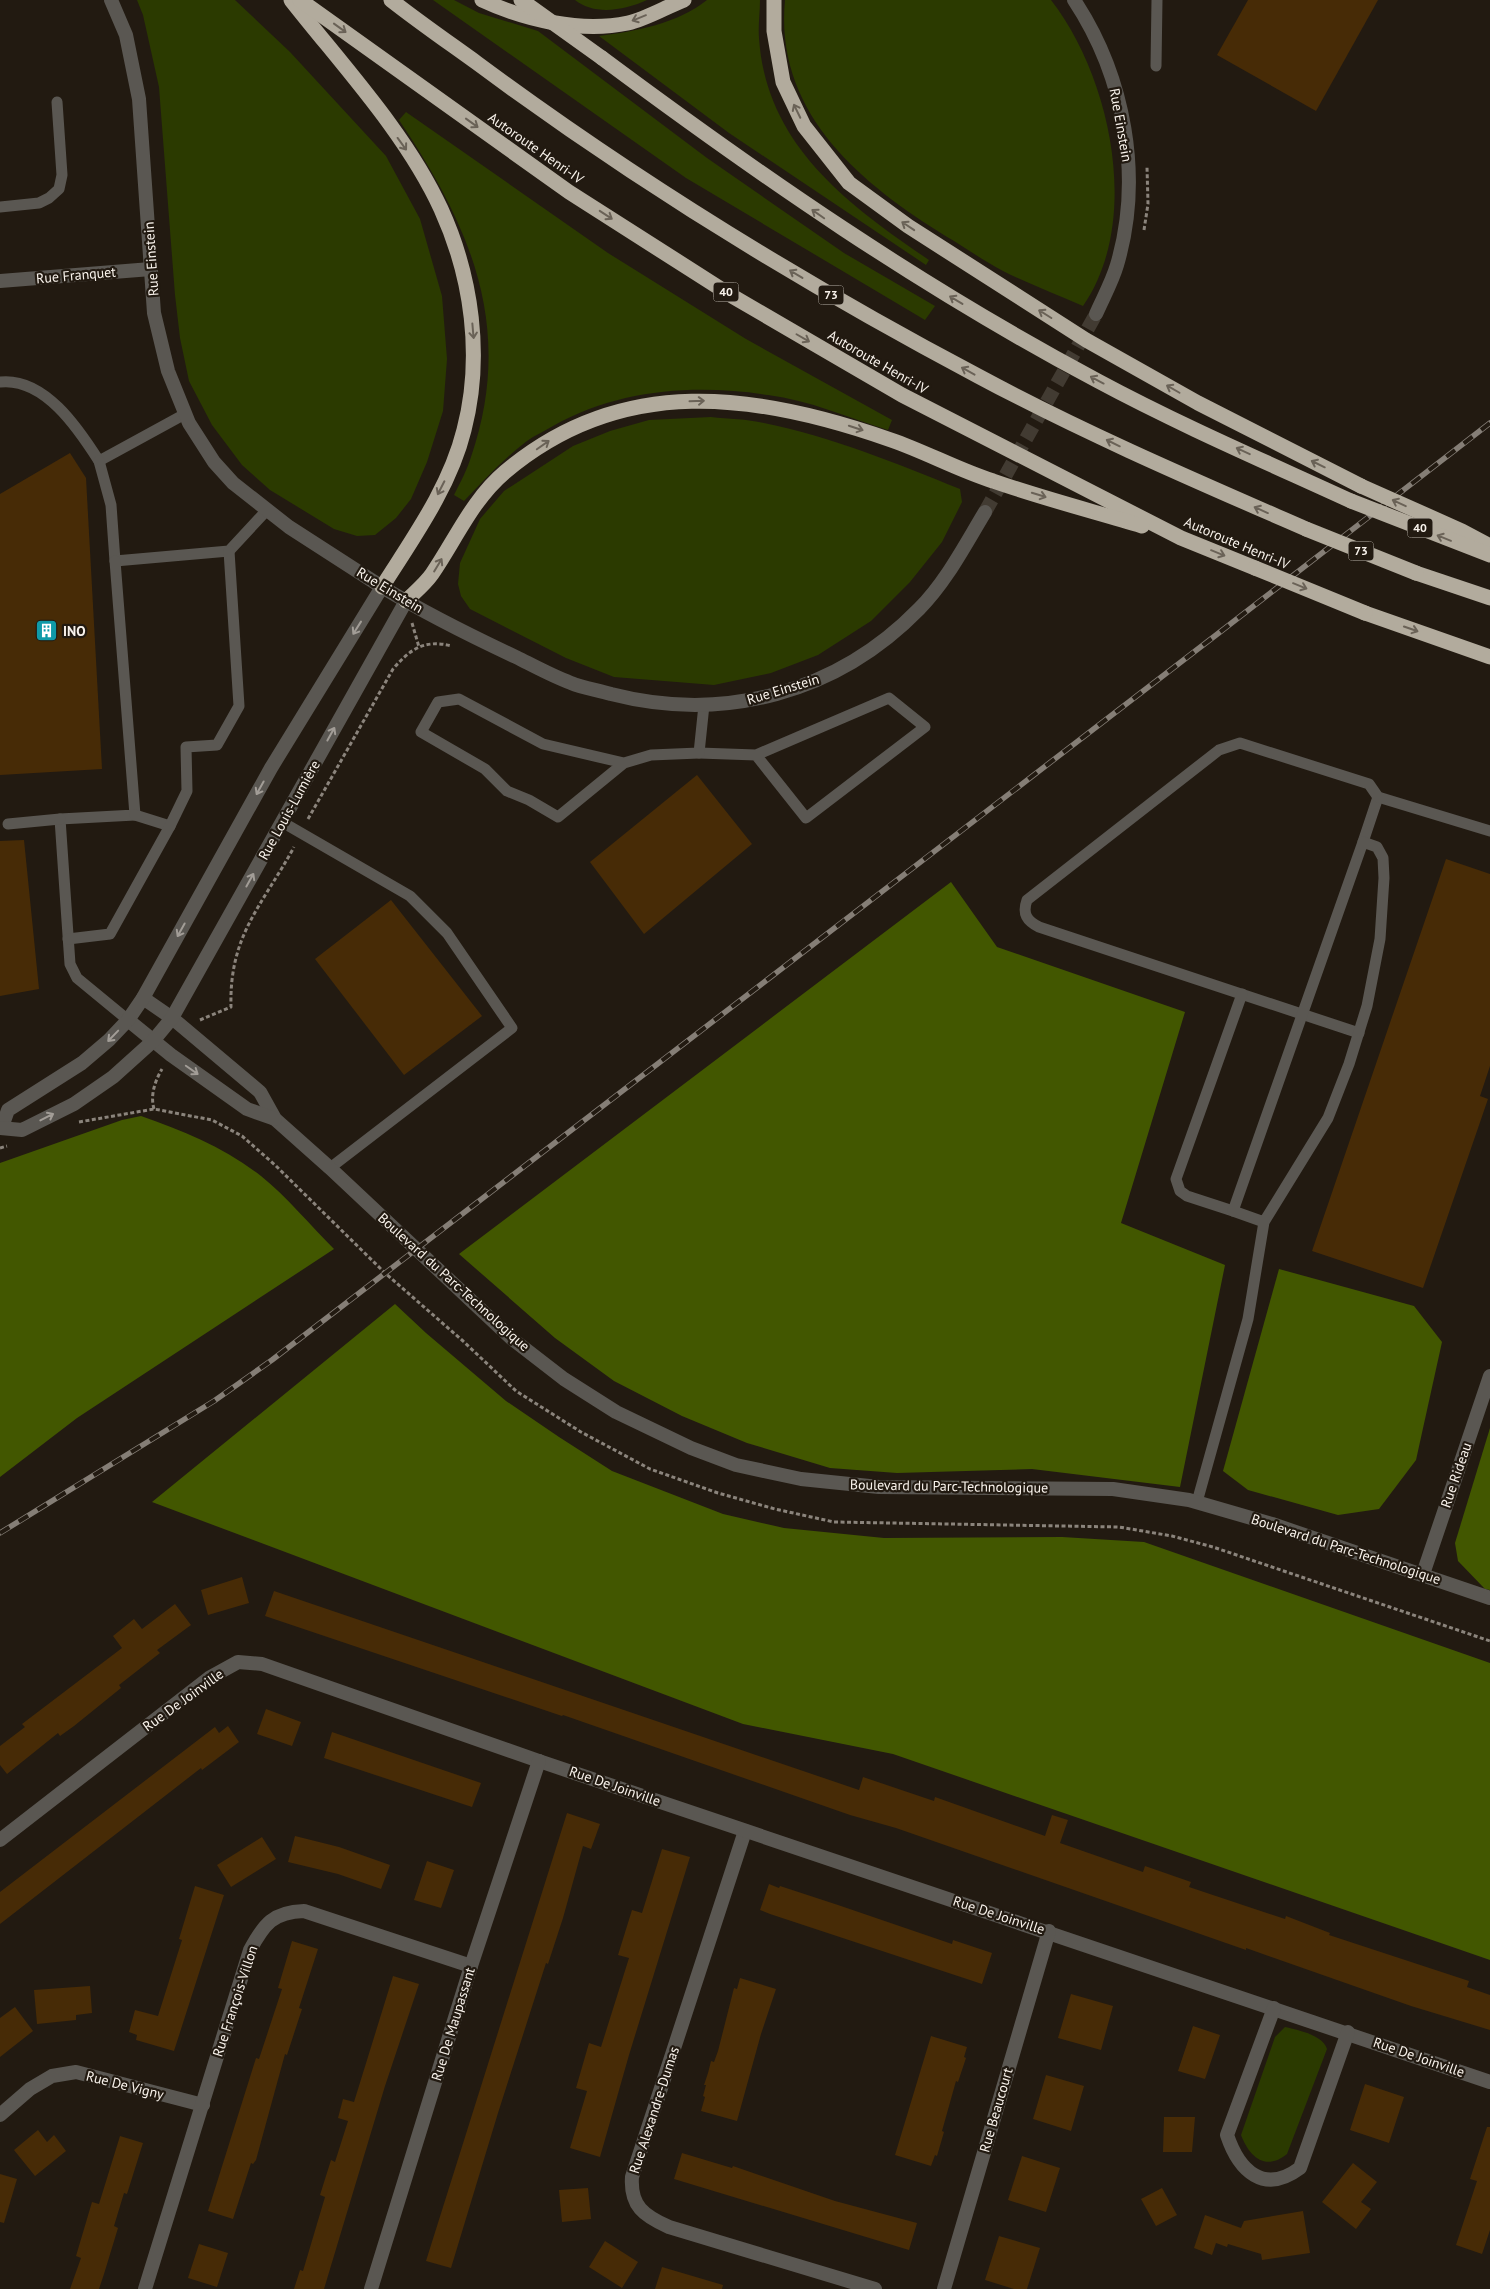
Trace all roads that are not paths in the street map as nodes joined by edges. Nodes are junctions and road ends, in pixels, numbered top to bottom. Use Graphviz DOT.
graph roads {
  1 [pos="111,0"];
  2 [pos="291,0"];
  3 [pos="300,0"];
  4 [pos="391,0"];
  5 [pos="482,0"];
  6 [pos="521,0"];
  7 [pos="684,0"];
  8 [pos="774,0"];
  9 [pos="1074,0"];
  10 [pos="1157,0"];
  11 [pos="1156,66"];
  12 [pos="57,102"];
  13 [pos="0,207"];
  14 [pos="151,268"];
  15 [pos="0,281"];
  16 [pos="1096,314"];
  17 [pos="0,382"];
  18 [pos="185,414"];
  19 [pos="98,461"];
  20 [pos="267,510"];
  21 [pos="985,512"];
  22 [pos="1180,538"];
  23 [pos="1490,546"];
  24 [pos="229,551"];
  25 [pos="1490,554"];
  26 [pos="115,561"];
  27 [pos="382,587"];
  28 [pos="1490,598"];
  29 [pos="406,601"];
  30 [pos="1490,657"];
  31 [pos="704,705"];
  32 [pos="699,753"];
  33 [pos="756,755"];
  34 [pos="624,763"];
  35 [pos="1378,797"];
  36 [pos="135,815"];
  37 [pos="60,819"];
  38 [pos="282,822"];
  39 [pos="8,824"];
  40 [pos="170,826"];
  41 [pos="1490,831"];
  42 [pos="1363,842"];
  43 [pos="68,939"];
  44 [pos="1242,994"];
  45 [pos="143,998"];
  46 [pos="1302,1015"];
  47 [pos="172,1018"];
  48 [pos="128,1020"];
  49 [pos="1359,1033"];
  50 [pos="153,1041"];
  51 [pos="275,1119"];
  52 [pos="1,1128"];
  53 [pos="330,1168"];
  54 [pos="1233,1211"];
  55 [pos="1264,1222"];
  56 [pos="1490,1376"];
  57 [pos="1197,1502"];
  58 [pos="1423,1574"];
  59 [pos="1490,1598"];
  60 [pos="540,1761"];
  61 [pos="746,1830"];
  62 [pos="0,1840"];
  63 [pos="1049,1931"];
  64 [pos="471,1966"];
  65 [pos="1274,2008"];
  66 [pos="1348,2032"];
  67 [pos="1490,2082"];
  68 [pos="203,2104"];
  69 [pos="0,2115"];
  70 [pos="145,2289"];
  71 [pos="371,2289"];
  72 [pos="876,2289"];
  73 [pos="944,2289"];
  1 -- 14 [label="street, Rue Einstein"];
  2 -- 27 [label="highway, one-way"];
  3 -- 22 [label="highway, Autoroute Henri-IV / 40, one-way"];
  28 -- 4 [label="highway, 73, one-way, bridge"];
  7 -- 5 [label="highway, one-way"];
  25 -- 6 [label="highway, 40, one-way, bridge"];
  23 -- 8 [label="highway, one-way, bridge"];
  9 -- 16 [label="street, Rue Einstein"];
  10 -- 11 [label="lane"];
  12 -- 13 [label="lane"];
  14 -- 15 [label="street, Rue Franquet"];
  14 -- 18 [label="street, Rue Einstein"];
  17 -- 19 [label="lane"];
  18 -- 19 [label="lane"];
  18 -- 20 [label="street, Rue Einstein"];
  19 -- 26 [label="lane"];
  20 -- 24 [label="lane"];
  20 -- 27 [label="street, Rue Einstein"];
  21 -- 31 [label="street, Rue Einstein"];
  29 -- 22 [label="highway, one-way"];
  22 -- 30 [label="highway, Autoroute Henri-IV / 40, one-way, bridge"];
  24 -- 26 [label="lane"];
  24 -- 40 [label="lane"];
  26 -- 36 [label="lane"];
  27 -- 29 [label="street, Rue Einstein"];
  27 -- 45 [label="street, one-way"];
  29 -- 31 [label="street, Rue Einstein"];
  38 -- 29 [label="street, Rue Louis-Lumière, one-way"];
  31 -- 32 [label="lane"];
  32 -- 33 [label="lane"];
  32 -- 34 [label="lane"];
  33 -- 33 [label="lane"];
  34 -- 34 [label="lane"];
  35 -- 41 [label="lane"];
  35 -- 42 [label="lane"];
  35 -- 44 [label="lane"];
  36 -- 37 [label="lane"];
  36 -- 40 [label="lane"];
  37 -- 39 [label="lane"];
  37 -- 43 [label="lane"];
  47 -- 38 [label="street, Rue Louis-Lumière, one-way"];
  38 -- 53 [label="lane"];
  40 -- 43 [label="lane"];
  42 -- 46 [label="lane"];
  42 -- 49 [label="lane"];
  43 -- 48 [label="lane"];
  44 -- 46 [label="lane"];
  44 -- 54 [label="lane"];
  45 -- 47 [label="street, Boulevard du Parc-Technologique"];
  45 -- 48 [label="street"];
  46 -- 49 [label="lane"];
  46 -- 54 [label="lane"];
  47 -- 50 [label="street"];
  47 -- 51 [label="street, Boulevard du Parc-Technologique"];
  48 -- 50 [label="street, Boulevard du Parc-Technologique"];
  48 -- 52 [label="street, one-way"];
  49 -- 55 [label="lane"];
  50 -- 51 [label="street, Boulevard du Parc-Technologique, one-way"];
  52 -- 50 [label="street, one-way"];
  51 -- 53 [label="street, Boulevard du Parc-Technologique"];
  53 -- 57 [label="street, Boulevard du Parc-Technologique"];
  54 -- 55 [label="lane"];
  55 -- 57 [label="lane"];
  56 -- 58 [label="street, Rue Rideau"];
  57 -- 58 [label="street, Boulevard du Parc-Technologique"];
  58 -- 59 [label="street, Boulevard du Parc-Technologique"];
  60 -- 61 [label="street, Rue De Joinville"];
  60 -- 62 [label="street, Rue De Joinville"];
  60 -- 64 [label="street, Rue De Maupassant"];
  61 -- 63 [label="street, Rue De Joinville"];
  61 -- 72 [label="street, Rue Alexandre-Dumas"];
  63 -- 65 [label="street, Rue De Joinville"];
  63 -- 73 [label="street, Rue Beaucourt"];
  64 -- 68 [label="street, Rue François-Villon"];
  64 -- 71 [label="street, Rue De Maupassant"];
  65 -- 66 [label="street, Rue De Joinville"];
  65 -- 66 [label="street"];
  66 -- 67 [label="street, Rue De Joinville"];
  68 -- 69 [label="street, Rue De Vigny"];
  68 -- 70 [label="street, Rue François-Villon"];
}
